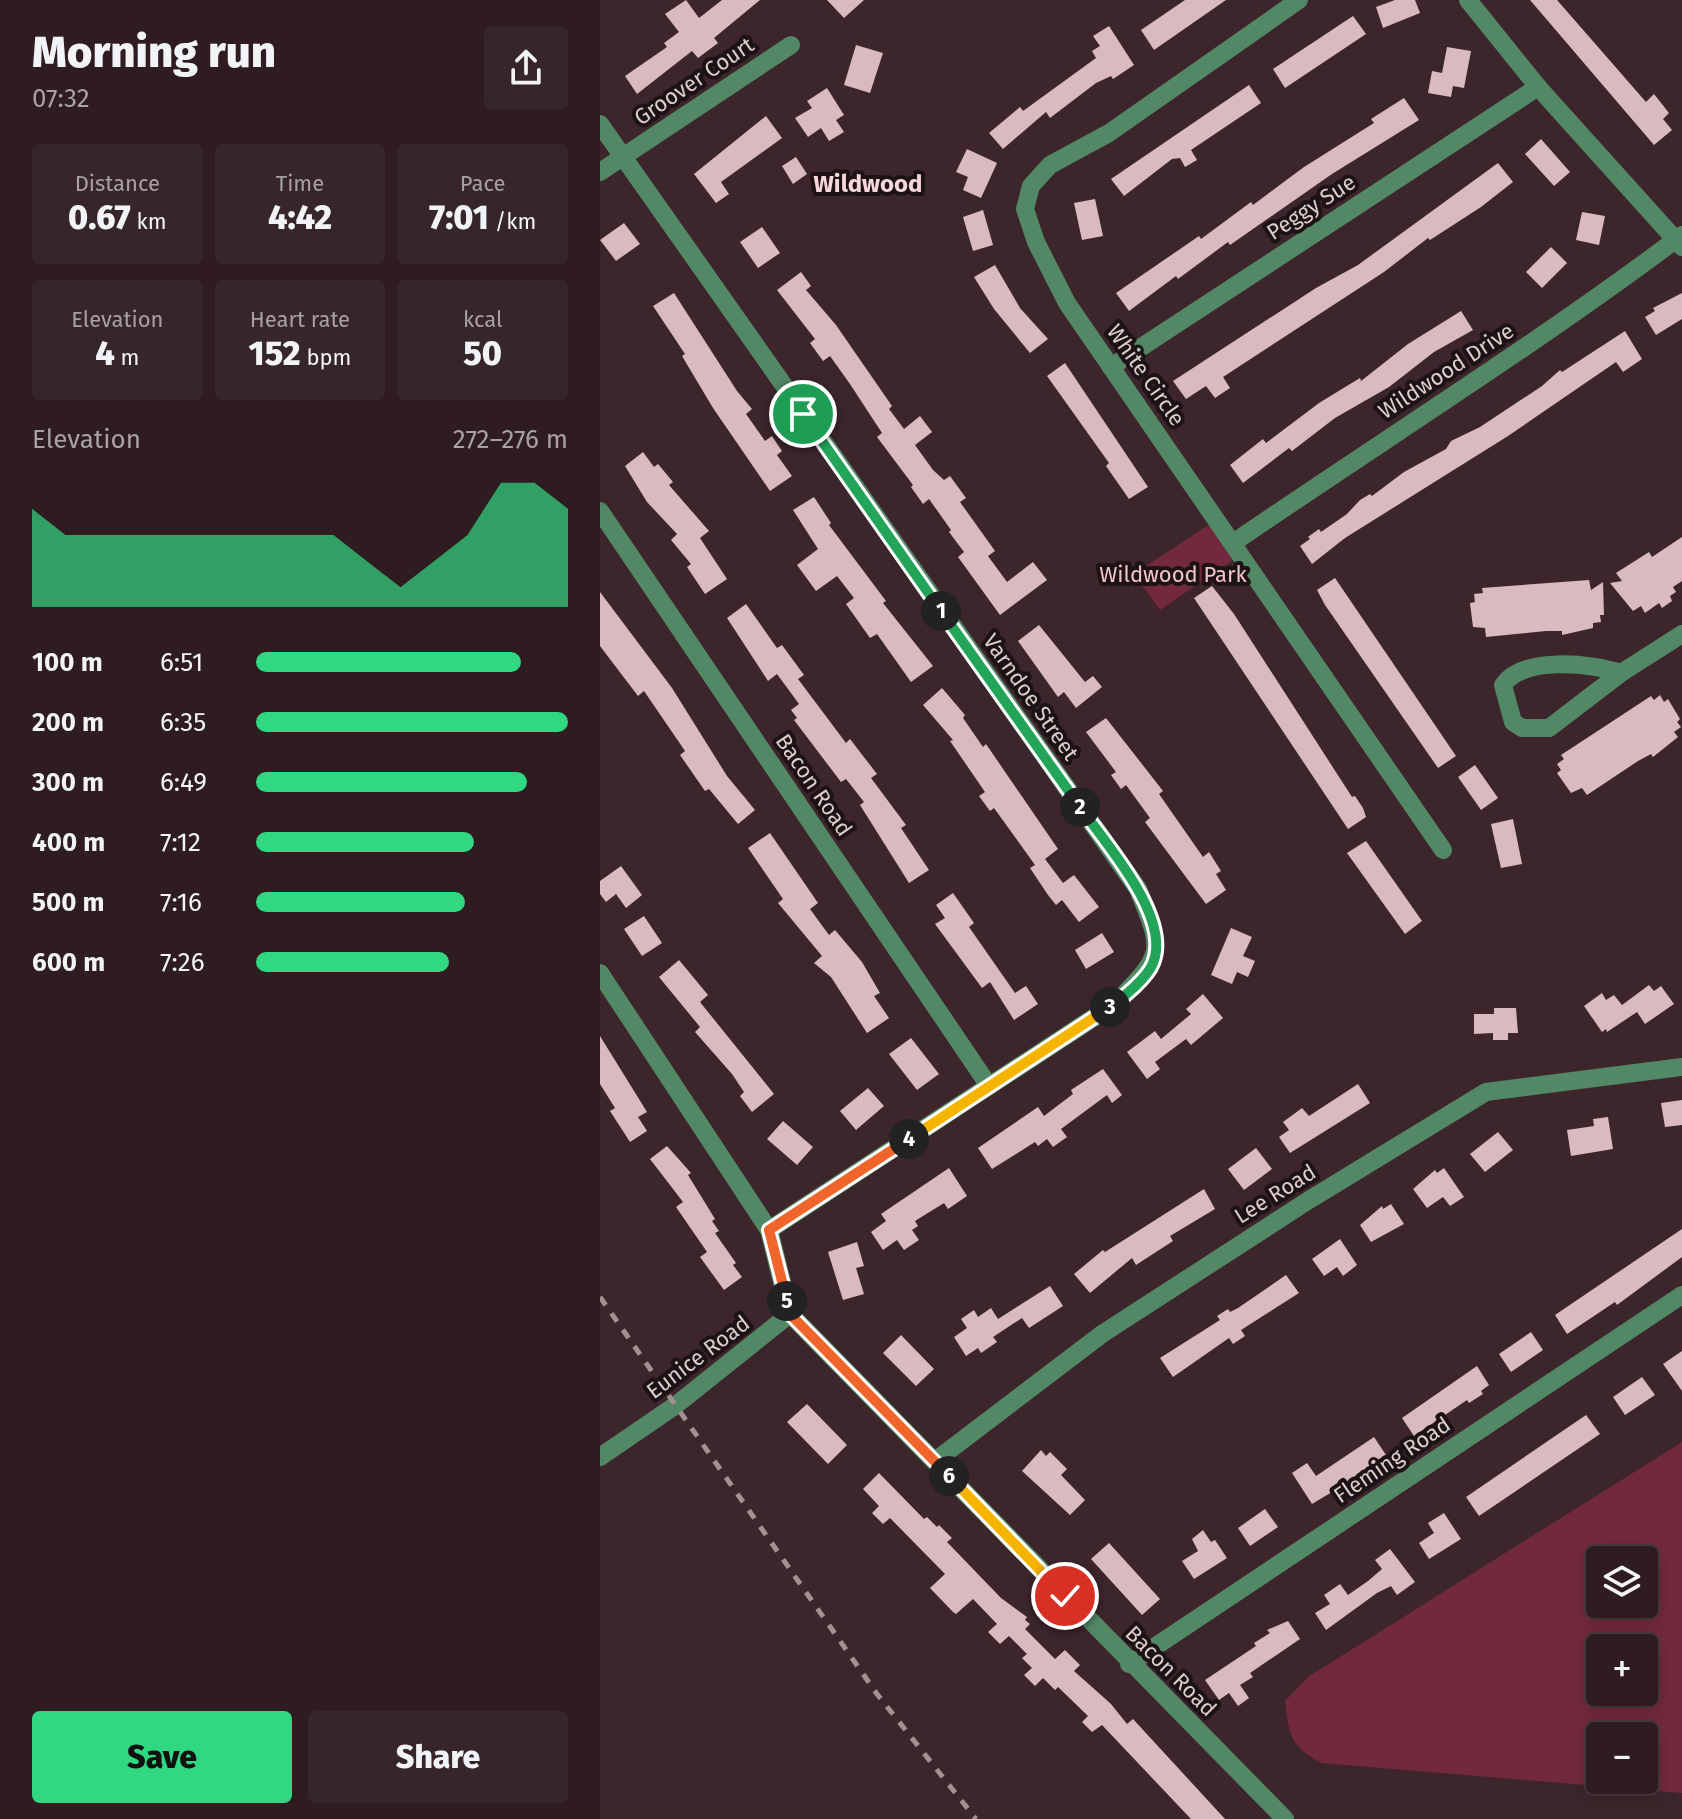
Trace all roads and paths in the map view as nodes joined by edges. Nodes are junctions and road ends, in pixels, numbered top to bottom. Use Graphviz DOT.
graph roads {
  1 [pos="1299,0"];
  2 [pos="1468,0"];
  3 [pos="791,45"];
  4 [pos="1538,87"];
  5 [pos="600,124"];
  6 [pos="623,156"];
  7 [pos="600,172"];
  8 [pos="1680,240"];
  9 [pos="1111,367"];
  10 [pos="600,511"];
  11 [pos="1233,543"];
  12 [pos="1682,634"];
  13 [pos="1621,673"];
  14 [pos="1443,850"];
  15 [pos="600,973"];
  16 [pos="1682,1067"];
  17 [pos="989,1086"];
  18 [pos="769,1230"];
  19 [pos="1682,1295"];
  20 [pos="790,1314"];
  21 [pos="600,1457"];
  22 [pos="935,1461"];
  23 [pos="1129,1664"];
  24 [pos="1285,1819"];
  1 -- 9 [label="street, White Circle"];
  2 -- 4 [label="street"];
  3 -- 6 [label="street, Groover Court"];
  4 -- 8 [label="street"];
  4 -- 9 [label="street, Peggy Sue"];
  5 -- 6 [label="street, Varndoe Street"];
  6 -- 7 [label="street, Groover Court"];
  6 -- 17 [label="street, Varndoe Street"];
  8 -- 11 [label="street, Wildwood Drive"];
  9 -- 11 [label="street, White Circle"];
  10 -- 17 [label="street, Bacon Road"];
  11 -- 14 [label="street, White Circle"];
  12 -- 13 [label="street"];
  13 -- 13 [label="street"];
  15 -- 18 [label="street"];
  16 -- 22 [label="street, Lee Road"];
  17 -- 18 [label="street, Varndoe Street"];
  18 -- 20 [label="street"];
  19 -- 23 [label="street, Fleming Road"];
  20 -- 21 [label="street, Eunice Road"];
  20 -- 22 [label="street, Bacon Road"];
  22 -- 23 [label="street, Bacon Road"];
  23 -- 24 [label="street, Bacon Road"];
}
